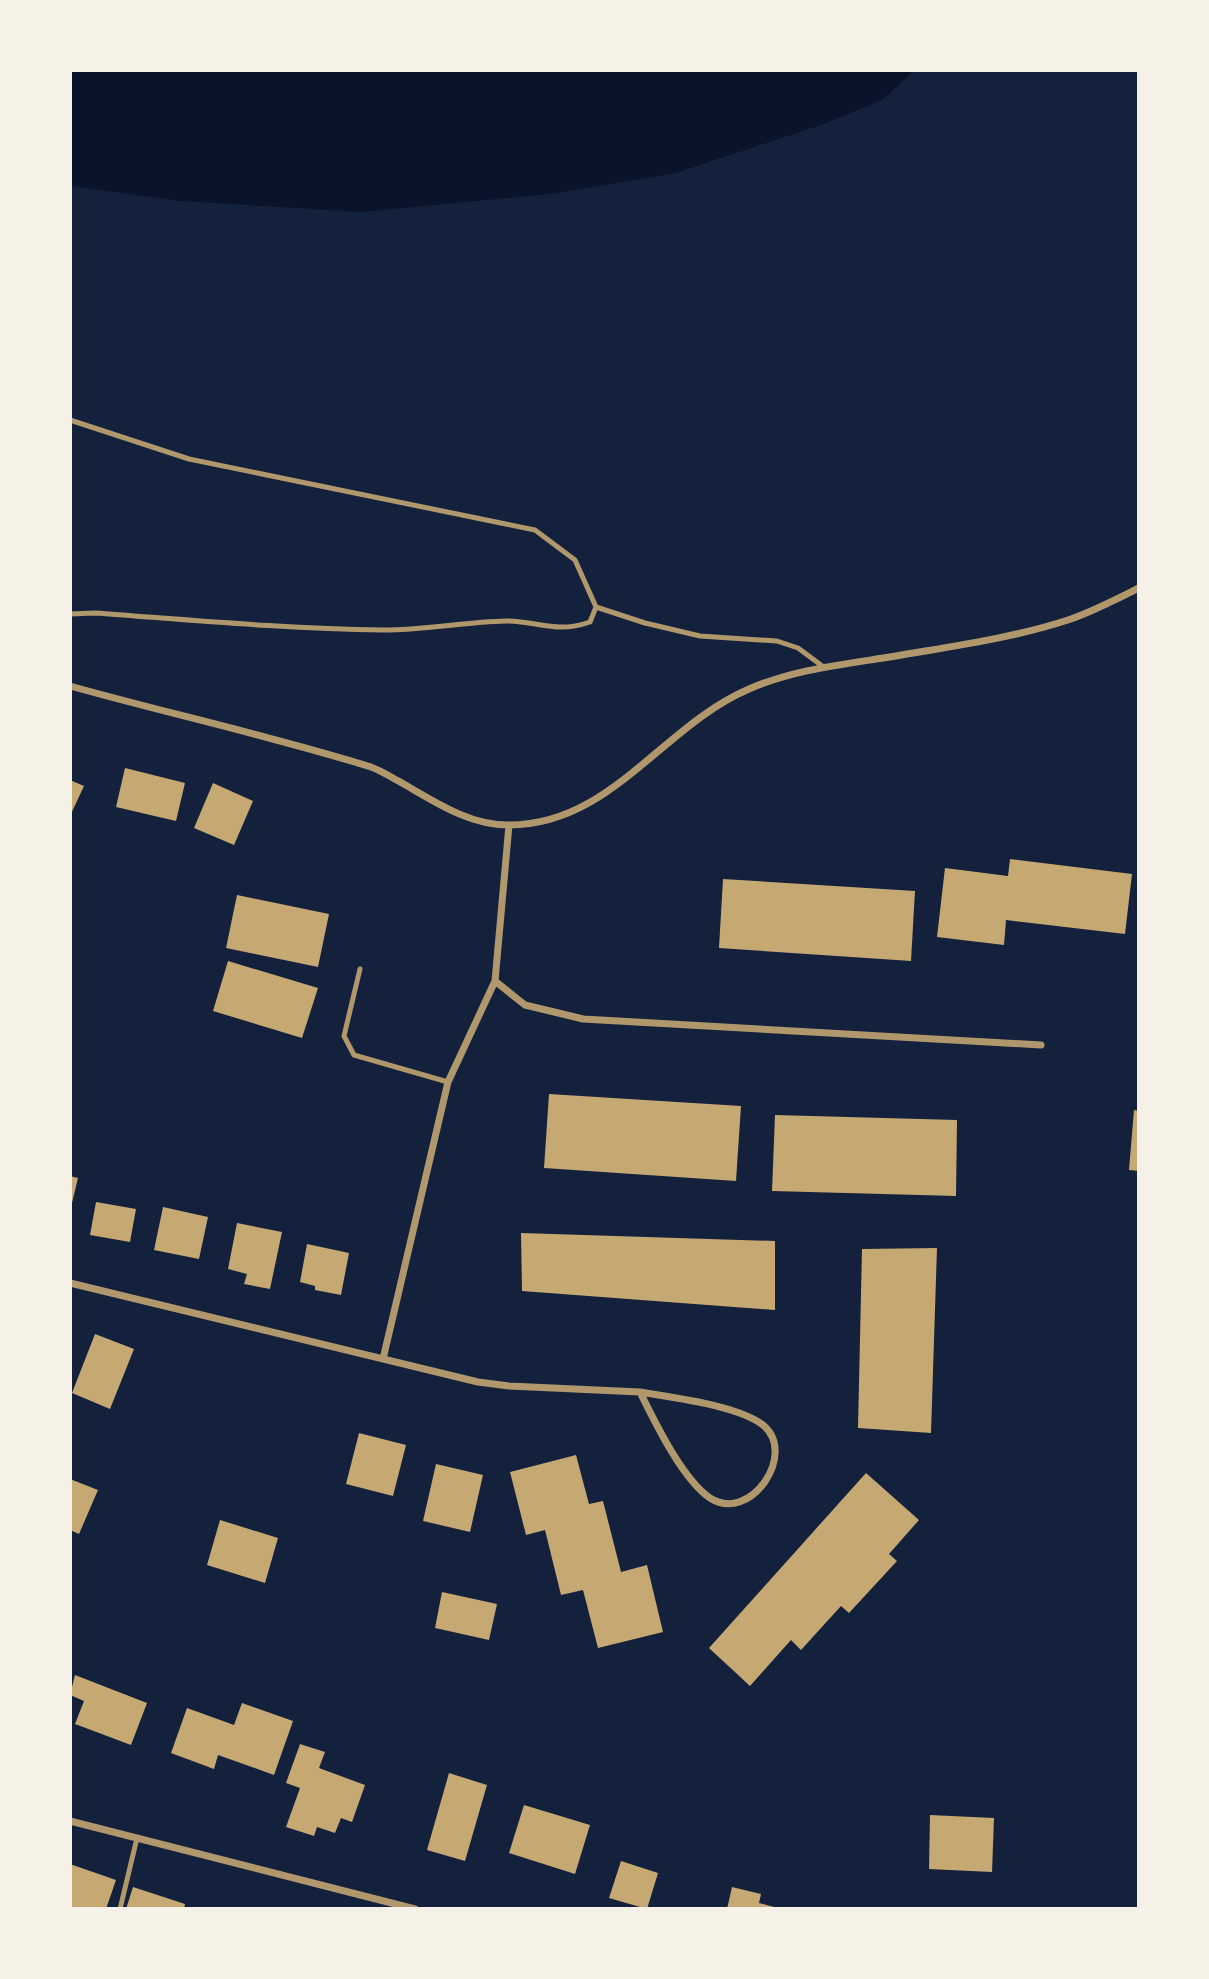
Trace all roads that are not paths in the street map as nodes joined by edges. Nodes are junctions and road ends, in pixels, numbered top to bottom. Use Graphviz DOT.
graph roads {
  1 [pos="70,420"];
  2 [pos="1139,588"];
  3 [pos="596,607"];
  4 [pos="70,614"];
  5 [pos="825,668"];
  6 [pos="70,686"];
  7 [pos="509,825"];
  8 [pos="360,970"];
  9 [pos="495,981"];
  10 [pos="1041,1045"];
  11 [pos="448,1082"];
  12 [pos="70,1283"];
  13 [pos="383,1359"];
  14 [pos="640,1392"];
  15 [pos="70,1821"];
  16 [pos="137,1838"];
  17 [pos="120,1909"];
  18 [pos="415,1909"];
  1 -- 3 [label="lane"];
  2 -- 5 [label="street"];
  3 -- 4 [label="lane"];
  3 -- 5 [label="lane"];
  5 -- 7 [label="street"];
  6 -- 7 [label="street"];
  7 -- 9 [label="street"];
  8 -- 11 [label="lane"];
  9 -- 10 [label="street"];
  9 -- 11 [label="street"];
  11 -- 13 [label="street"];
  12 -- 13 [label="street"];
  13 -- 14 [label="street"];
  14 -- 14 [label="street"];
  15 -- 16 [label="street"];
  16 -- 17 [label="lane"];
  16 -- 18 [label="street"];
}
